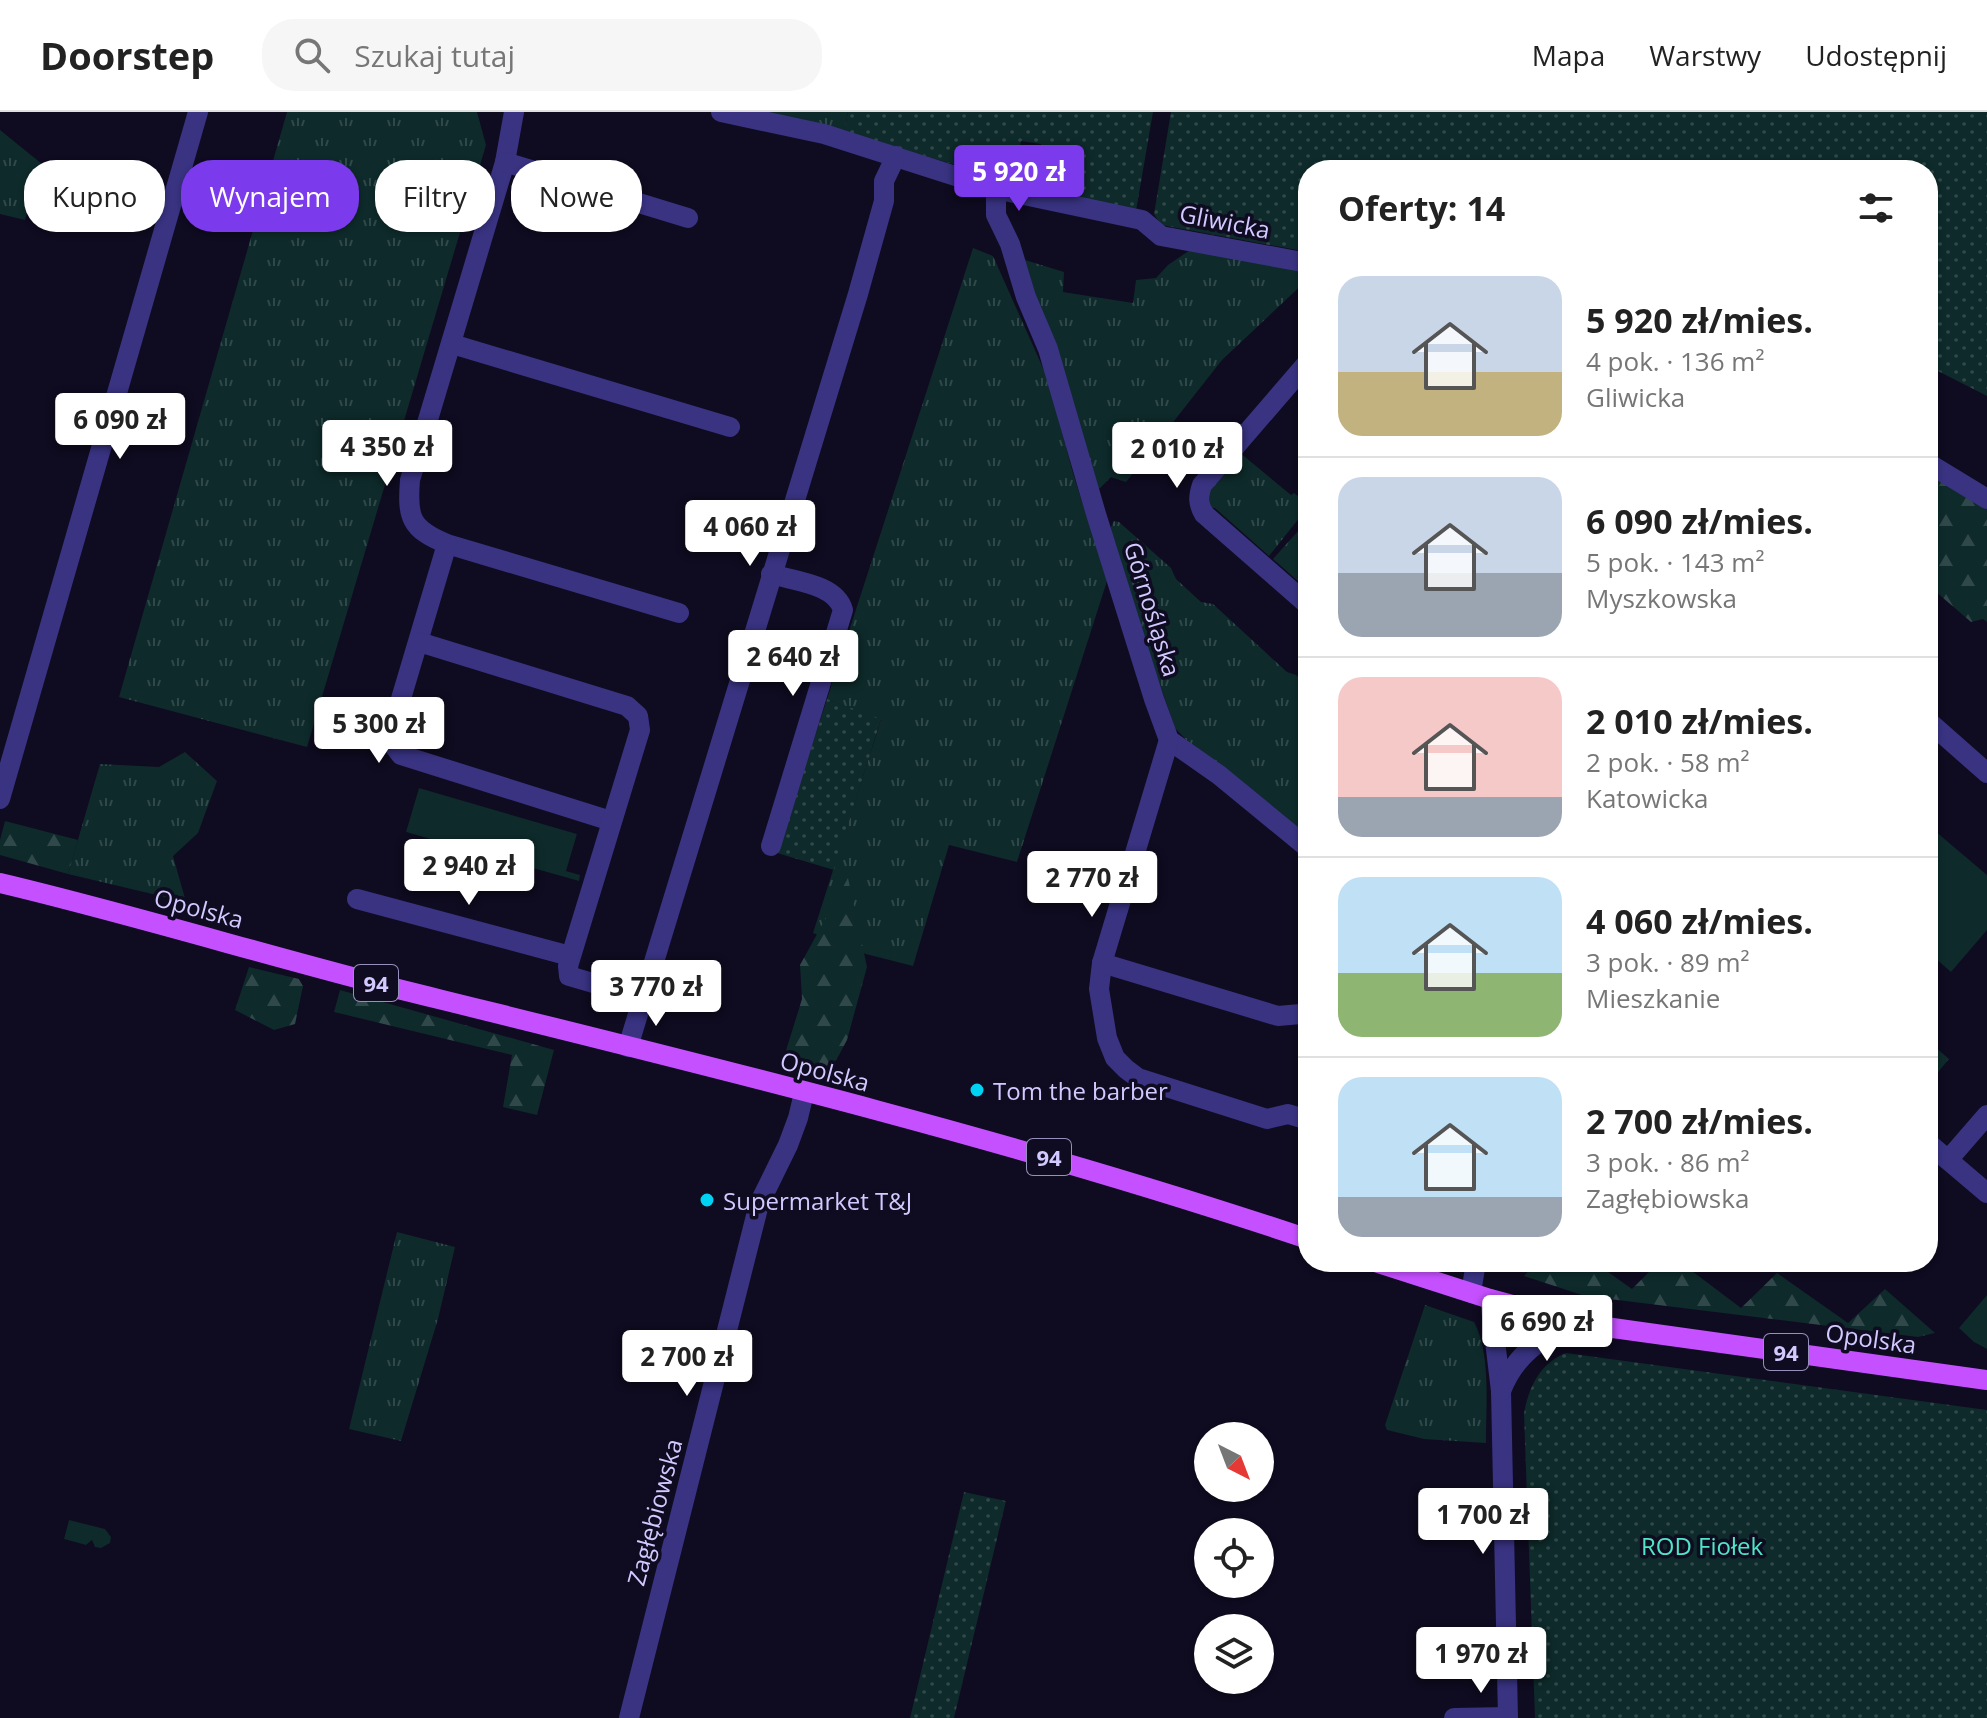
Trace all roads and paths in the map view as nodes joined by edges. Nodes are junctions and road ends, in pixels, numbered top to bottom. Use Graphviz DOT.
graph roads {
  1 [pos="198,112"];
  2 [pos="514,112"];
  3 [pos="721,112"];
  4 [pos="896,156"];
  5 [pos="505,162"];
  6 [pos="996,189"];
  7 [pos="688,218"];
  8 [pos="1298,261"];
  9 [pos="452,344"];
  10 [pos="1298,374"];
  11 [pos="730,427"];
  12 [pos="1938,469"];
  13 [pos="1987,499"];
  14 [pos="447,544"];
  15 [pos="771,574"];
  16 [pos="1298,596"];
  17 [pos="679,613"];
  18 [pos="419,642"];
  19 [pos="1938,730"];
  20 [pos="1169,740"];
  21 [pos="1987,773"];
  22 [pos="0,799"];
  23 [pos="611,821"];
  24 [pos="1298,840"];
  25 [pos="771,846"];
  26 [pos="0,883"];
  27 [pos="357,899"];
  28 [pos="570,956"];
  29 [pos="1102,963"];
  30 [pos="641,997"];
  31 [pos="1298,1014"];
  32 [pos="628,1047"];
  33 [pos="804,1093"];
  34 [pos="1987,1115"];
  35 [pos="1298,1117"];
  36 [pos="1938,1152"];
  37 [pos="1948,1160"];
  38 [pos="1987,1193"];
  39 [pos="1298,1236"];
  40 [pos="1406,1272"];
  41 [pos="1477,1272"];
  42 [pos="1480,1296"];
  43 [pos="1584,1324"];
  44 [pos="1987,1380"];
  45 [pos="1501,1391"];
  46 [pos="1508,1717"];
  47 [pos="629,1718"];
  48 [pos="1454,1718"];
  1 -- 22 [label="street"];
  2 -- 5 [label="street"];
  3 -- 4 [label="street, Gliwicka"];
  4 -- 6 [label="street, Gliwicka"];
  4 -- 15 [label="street"];
  5 -- 7 [label="street"];
  5 -- 9 [label="street"];
  6 -- 8 [label="street, Gliwicka"];
  6 -- 20 [label="street, Górnośląska"];
  9 -- 11 [label="street"];
  9 -- 14 [label="street"];
  10 -- 16 [label="street"];
  12 -- 13 [label="street"];
  14 -- 17 [label="street"];
  14 -- 18 [label="street"];
  15 -- 25 [label="street"];
  15 -- 30 [label="street"];
  18 -- 23 [label="street"];
  18 -- 23 [label="street"];
  19 -- 21 [label="street"];
  20 -- 24 [label="street"];
  20 -- 29 [label="street"];
  23 -- 28 [label="street"];
  26 -- 32 [label="main road, Opolska / 94"];
  27 -- 28 [label="street"];
  28 -- 30 [label="street"];
  29 -- 31 [label="street"];
  29 -- 35 [label="street"];
  30 -- 32 [label="street"];
  32 -- 33 [label="main road, Opolska / 94"];
  33 -- 39 [label="main road, Opolska / 94"];
  33 -- 47 [label="street, Zagłębiowska"];
  34 -- 37 [label="street"];
  36 -- 37 [label="street"];
  37 -- 38 [label="street"];
  40 -- 42 [label="main road, Opolska / 94"];
  41 -- 42 [label="street"];
  42 -- 43 [label="main road, Opolska / 94"];
  42 -- 45 [label="street"];
  43 -- 44 [label="main road, Opolska / 94"];
  43 -- 45 [label="street"];
  45 -- 46 [label="street"];
  46 -- 48 [label="street"];
}
